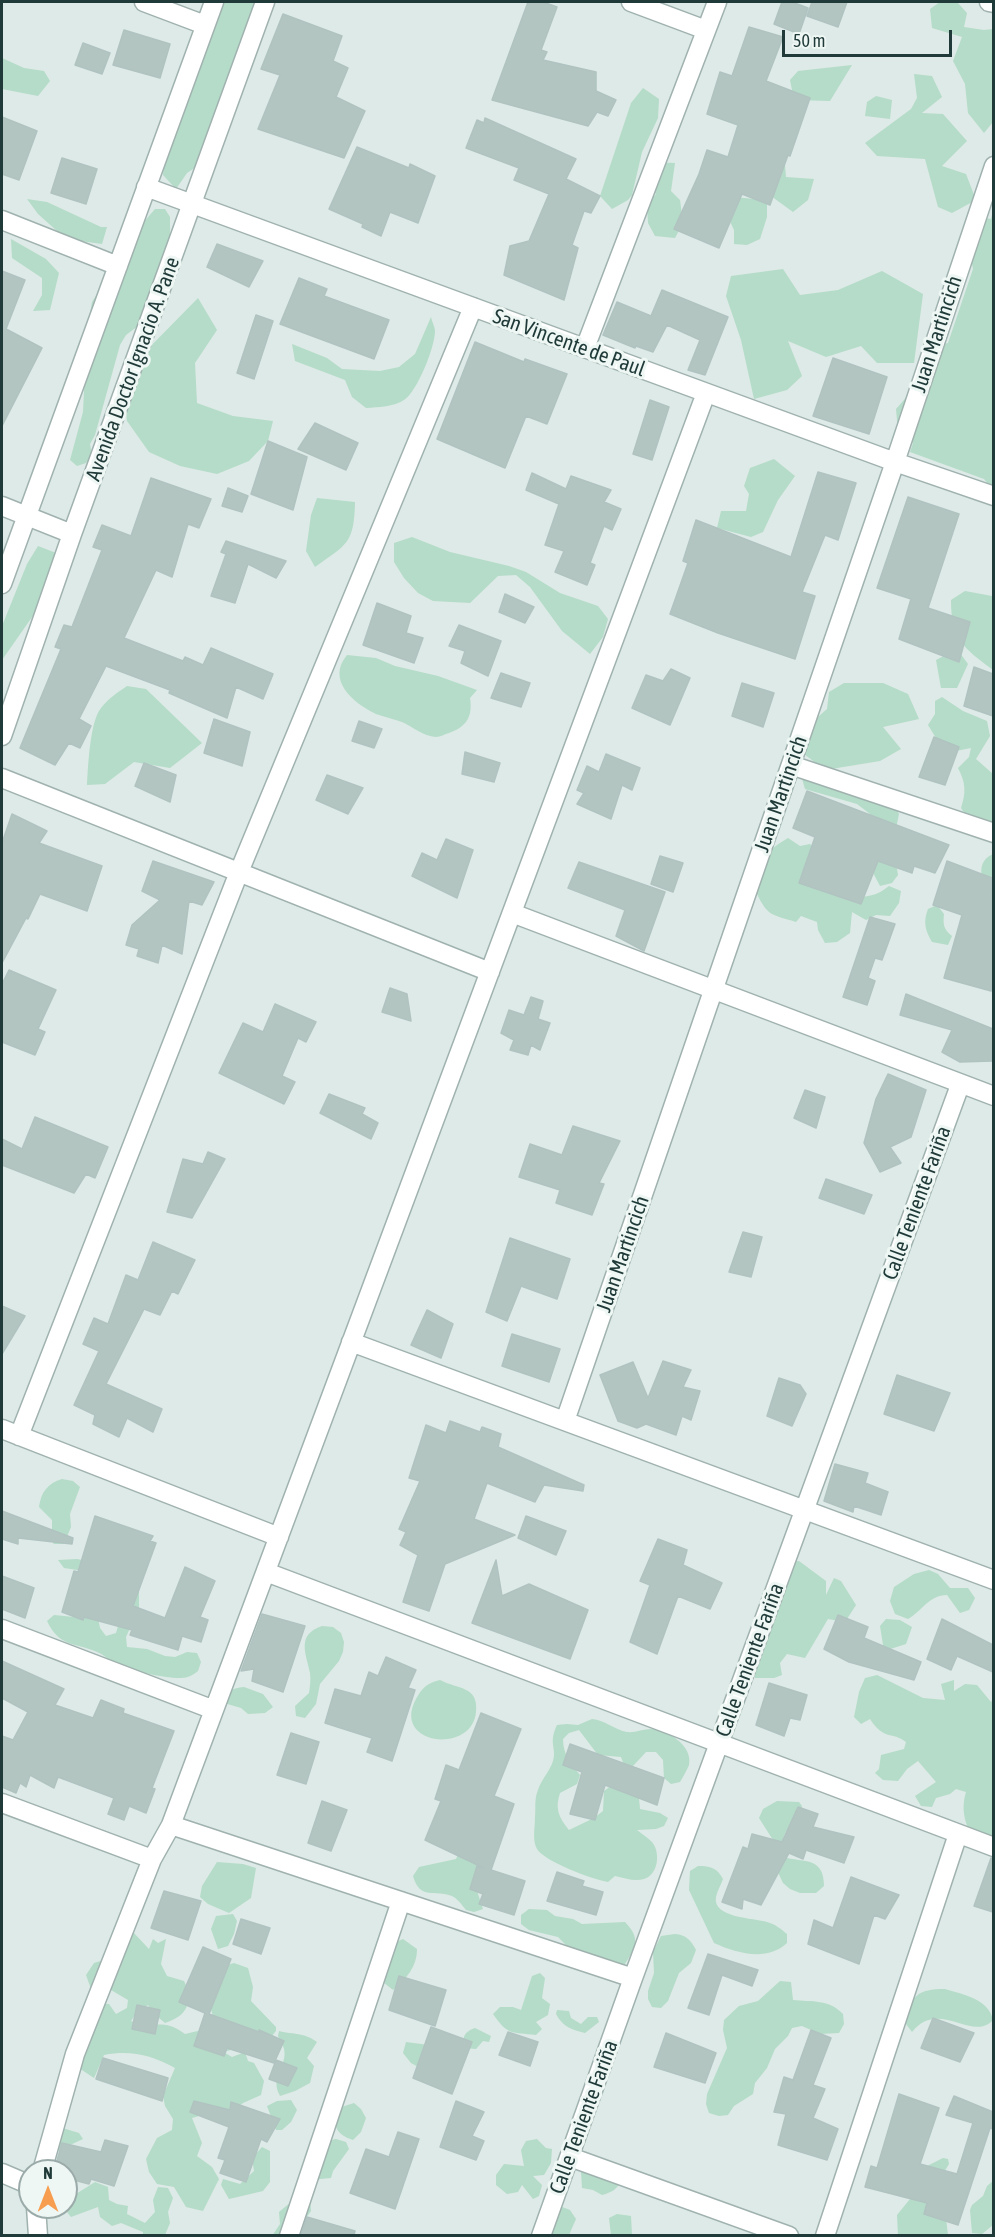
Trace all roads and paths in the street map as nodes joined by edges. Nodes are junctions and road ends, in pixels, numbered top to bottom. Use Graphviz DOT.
graph roads {
  1 [pos="144,2"];
  2 [pos="214,2"];
  3 [pos="266,2"];
  4 [pos="631,2"];
  5 [pos="717,2"];
  6 [pos="205,25"];
  7 [pos="706,30"];
  8 [pos="993,166"];
  9 [pos="146,187"];
  10 [pos="192,205"];
  11 [pos="2,220"];
  12 [pos="118,266"];
  13 [pos="473,307"];
  14 [pos="585,348"];
  15 [pos="706,393"];
  16 [pos="895,462"];
  17 [pos="993,495"];
  18 [pos="2,506"];
  19 [pos="26,516"];
  20 [pos="72,534"];
  21 [pos="2,584"];
  22 [pos="2,736"];
  23 [pos="791,765"];
  24 [pos="2,778"];
  25 [pos="993,833"];
  26 [pos="239,872"];
  27 [pos="512,913"];
  28 [pos="490,972"];
  29 [pos="713,990"];
  30 [pos="960,1085"];
  31 [pos="993,1096"];
  32 [pos="351,1341"];
  33 [pos="565,1421"];
  34 [pos="2,1429"];
  35 [pos="19,1436"];
  36 [pos="805,1510"];
  37 [pos="279,1537"];
  38 [pos="266,1572"];
  39 [pos="993,1580"];
  40 [pos="2,1629"];
  41 [pos="214,1710"];
  42 [pos="719,1742"];
  43 [pos="2,1803"];
  44 [pos="171,1825"];
  45 [pos="958,1834"];
  46 [pos="993,1846"];
  47 [pos="152,1859"];
  48 [pos="400,1901"];
  49 [pos="633,1978"];
  50 [pos="570,2157"];
  51 [pos="45,2159"];
  52 [pos="2,2173"];
  53 [pos="18,2180"];
  54 [pos="37,2219"];
  55 [pos="38,2235"];
  56 [pos="289,2235"];
  57 [pos="541,2235"];
  58 [pos="789,2235"];
  59 [pos="825,2235"];
  1 -- 6 [label="street"];
  2 -- 6 [label="street"];
  3 -- 10 [label="street, Avenida Doctor Ignacio A. Pane"];
  4 -- 7 [label="street"];
  5 -- 7 [label="street"];
  6 -- 9 [label="street"];
  7 -- 14 [label="street"];
  8 -- 16 [label="street, Juan Martincich"];
  9 -- 10 [label="street, San Vincente de Paul"];
  9 -- 12 [label="street"];
  10 -- 13 [label="street, San Vincente de Paul"];
  10 -- 20 [label="street, Avenida Doctor Ignacio A. Pane"];
  11 -- 12 [label="street"];
  12 -- 19 [label="street"];
  13 -- 14 [label="street, San Vincente de Paul"];
  13 -- 26 [label="street"];
  14 -- 15 [label="street, San Vincente de Paul"];
  15 -- 16 [label="street, San Vincente de Paul"];
  15 -- 27 [label="street"];
  16 -- 17 [label="street, San Vincente de Paul"];
  16 -- 23 [label="street, Juan Martincich"];
  18 -- 19 [label="street"];
  19 -- 20 [label="street"];
  19 -- 21 [label="street"];
  20 -- 22 [label="street, Avenida Doctor Ignacio A. Pane"];
  23 -- 25 [label="street"];
  23 -- 29 [label="street, Juan Martincich"];
  24 -- 26 [label="street"];
  26 -- 28 [label="street"];
  26 -- 35 [label="street"];
  27 -- 28 [label="street"];
  27 -- 29 [label="street"];
  28 -- 32 [label="street"];
  29 -- 30 [label="street"];
  29 -- 33 [label="street, Juan Martincich"];
  30 -- 31 [label="street"];
  30 -- 36 [label="street, Calle Teniente Fariña"];
  32 -- 33 [label="street"];
  32 -- 37 [label="street"];
  33 -- 36 [label="street"];
  34 -- 35 [label="street"];
  35 -- 37 [label="street"];
  36 -- 39 [label="street"];
  36 -- 42 [label="street, Calle Teniente Fariña"];
  37 -- 38 [label="street"];
  38 -- 41 [label="street"];
  38 -- 42 [label="street"];
  40 -- 41 [label="street"];
  41 -- 44 [label="street"];
  42 -- 45 [label="street"];
  42 -- 49 [label="street, Calle Teniente Fariña"];
  43 -- 47 [label="street"];
  44 -- 47 [label="street"];
  44 -- 48 [label="street"];
  45 -- 46 [label="street"];
  45 -- 59 [label="street"];
  47 -- 51 [label="street"];
  48 -- 49 [label="street"];
  48 -- 56 [label="street"];
  49 -- 50 [label="street, Calle Teniente Fariña"];
  50 -- 57 [label="street, Calle Teniente Fariña"];
  50 -- 58 [label="street"];
  52 -- 53 [label="street"];
  54 -- 55 [label="street"];
}
